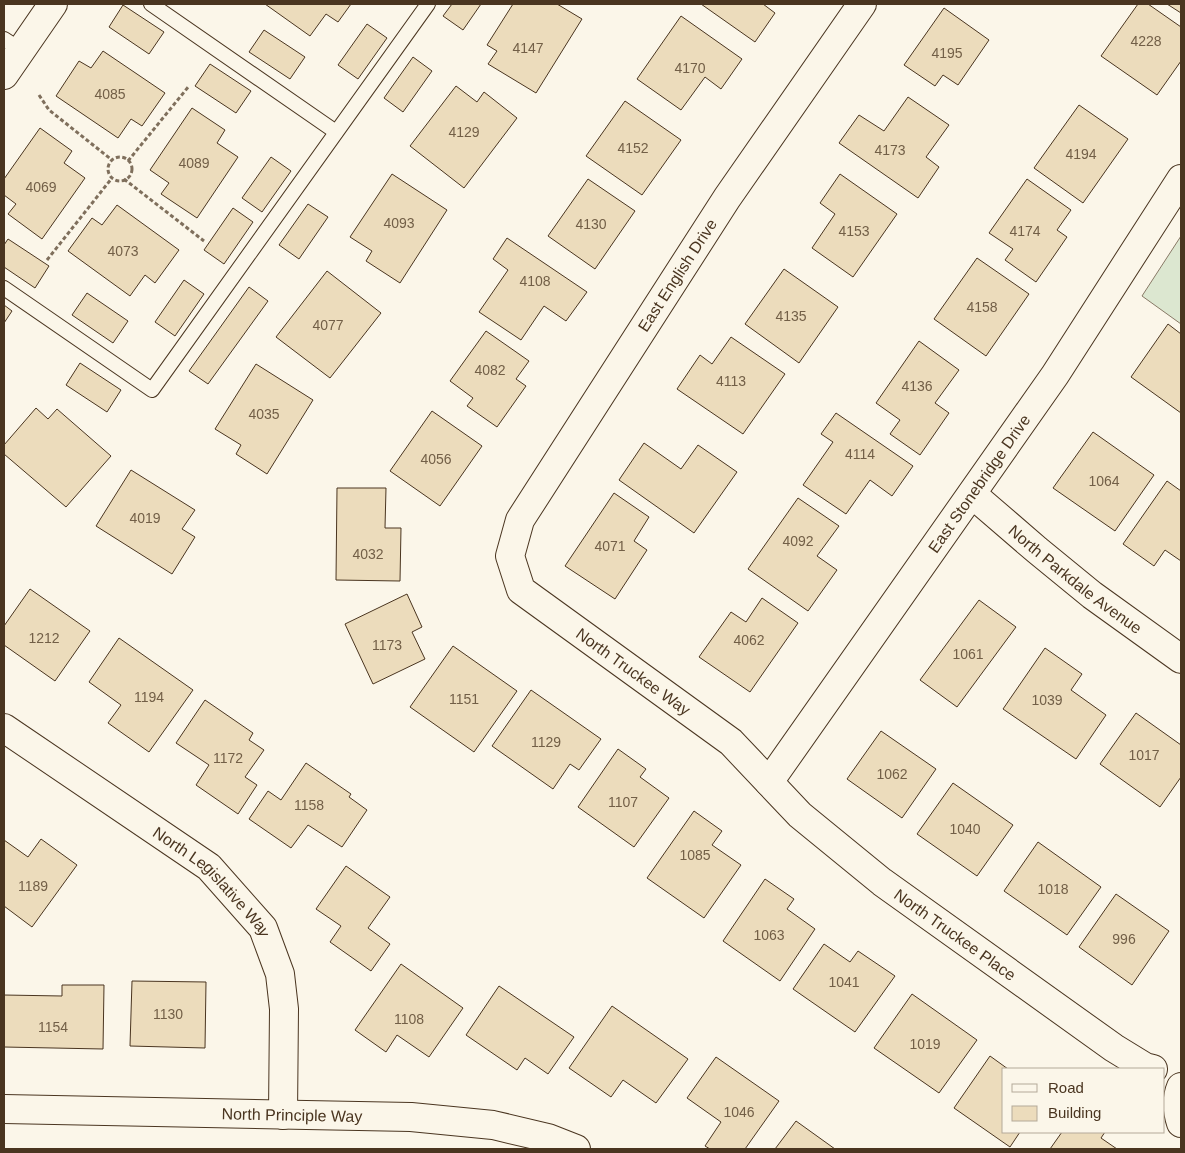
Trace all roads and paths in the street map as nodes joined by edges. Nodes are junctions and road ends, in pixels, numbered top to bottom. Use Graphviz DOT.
graph roads {
  1 [pos="53,4"];
  2 [pos="151,4"];
  3 [pos="428,4"];
  4 [pos="862,4"];
  5 [pos="12,44"];
  6 [pos="4,75"];
  7 [pos="189,86"];
  8 [pos="39,95"];
  9 [pos="336,132"];
  10 [pos="112,160"];
  11 [pos="128,161"];
  12 [pos="112,178"];
  13 [pos="124,180"];
  14 [pos="1181,180"];
  15 [pos="204,241"];
  16 [pos="47,260"];
  17 [pos="4,288"];
  18 [pos="972,494"];
  19 [pos="510,556"];
  20 [pos="1181,659"];
  21 [pos="4,728"];
  22 [pos="769,782"];
  23 [pos="1149,1068"];
  24 [pos="1165,1072"];
  25 [pos="1181,1076"];
  26 [pos="1181,1087"];
  27 [pos="4,1109"];
  28 [pos="283,1115"];
  29 [pos="1181,1123"];
  30 [pos="576,1149"];
  1 -- 5 [label="street"];
  2 -- 9 [label="lane"];
  3 -- 9 [label="lane"];
  4 -- 19 [label="street, East English Drive"];
  5 -- 6 [label="street"];
  7 -- 11 [label="path"];
  8 -- 10 [label="path"];
  9 -- 17 [label="lane"];
  10 -- 11 [label="path"];
  10 -- 12 [label="path"];
  11 -- 13 [label="path"];
  12 -- 13 [label="path"];
  12 -- 16 [label="path"];
  13 -- 15 [label="path"];
  14 -- 18 [label="street, East Stonebridge Drive"];
  18 -- 20 [label="street, North Parkdale Avenue"];
  18 -- 22 [label="street, East Stonebridge Drive"];
  19 -- 22 [label="street, North Truckee Way"];
  21 -- 28 [label="street, North Legislative Way"];
  22 -- 23 [label="street, North Truckee Place"];
  24 -- 25 [label="street"];
  26 -- 29 [label="street"];
  27 -- 28 [label="street, North Principle Way"];
  28 -- 30 [label="street, North Principle Way"];
}
